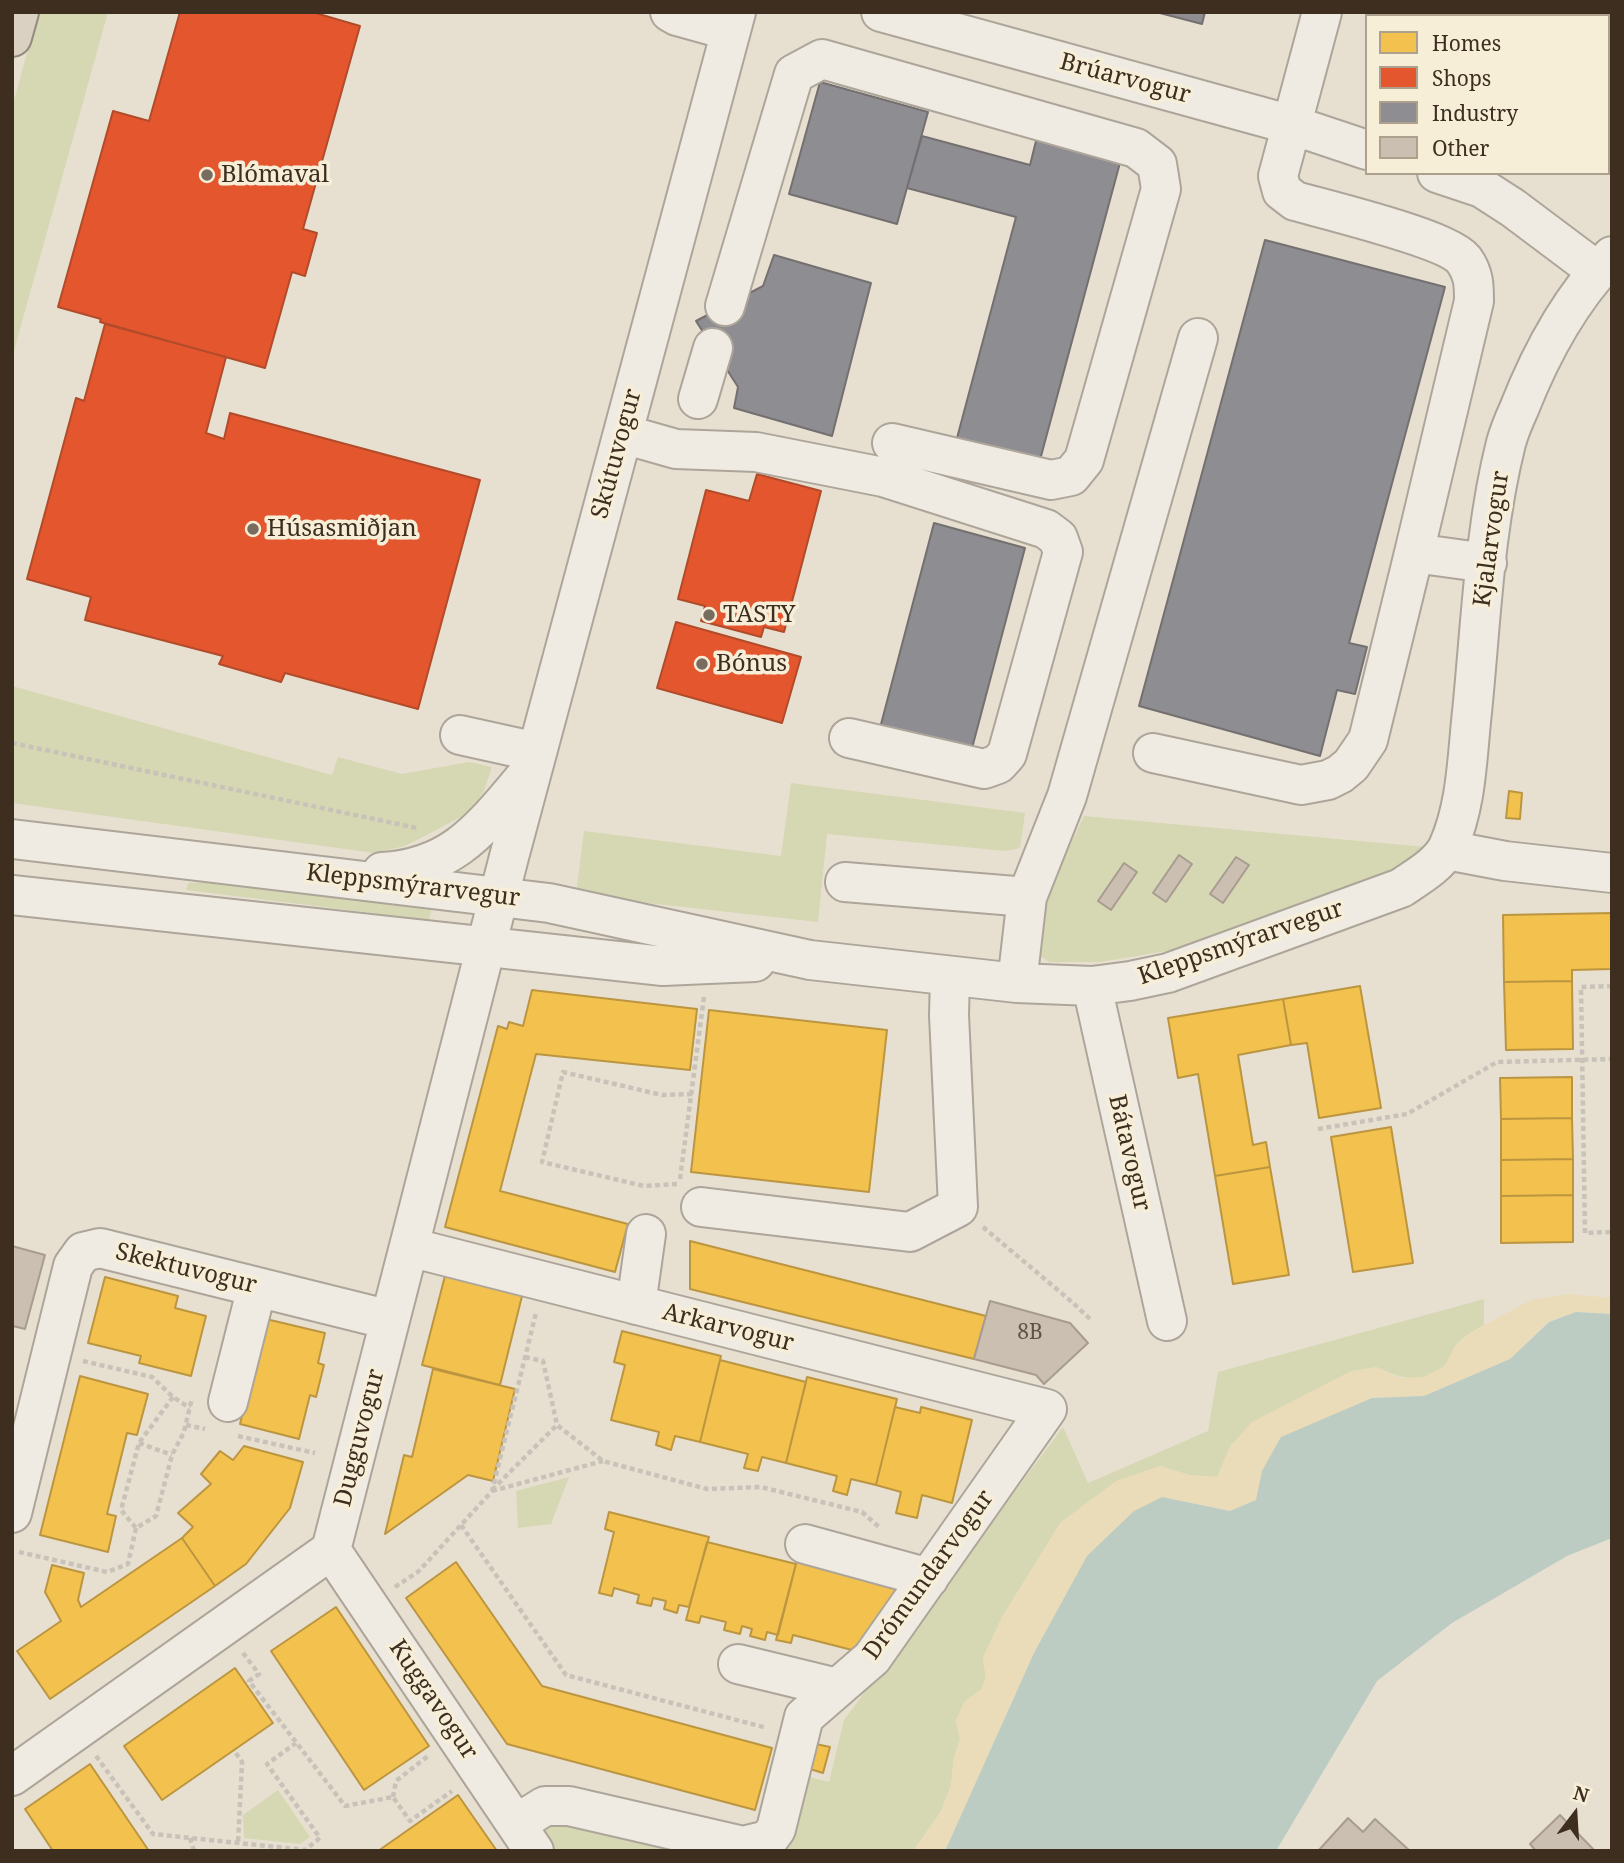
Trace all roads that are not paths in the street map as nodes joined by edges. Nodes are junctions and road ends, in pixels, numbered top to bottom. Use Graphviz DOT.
graph roads {
  1 [pos="19,12"];
  2 [pos="670,12"];
  3 [pos="881,12"];
  4 [pos="1322,12"];
  5 [pos="733,21"];
  6 [pos="12,37"];
  7 [pos="1292,125"];
  8 [pos="1365,149"];
  9 [pos="1443,175"];
  10 [pos="1604,263"];
  11 [pos="725,306"];
  12 [pos="1198,338"];
  13 [pos="713,348"];
  14 [pos="698,399"];
  15 [pos="623,434"];
  16 [pos="892,443"];
  17 [pos="1414,553"];
  18 [pos="1487,563"];
  19 [pos="460,735"];
  20 [pos="849,738"];
  21 [pos="1153,753"];
  22 [pos="535,761"];
  23 [pos="12,839"];
  24 [pos="1447,850"];
  25 [pos="1612,873"];
  26 [pos="324,874"];
  27 [pos="845,882"];
  28 [pos="12,895"];
  29 [pos="498,896"];
  30 [pos="1027,897"];
  31 [pos="486,947"];
  32 [pos="810,960"];
  33 [pos="950,976"];
  34 [pos="1017,983"];
  35 [pos="1092,986"];
  36 [pos="691,1195"];
  37 [pos="646,1234"];
  38 [pos="409,1247"];
  39 [pos="257,1287"];
  40 [pos="636,1305"];
  41 [pos="390,1320"];
  42 [pos="1167,1321"];
  43 [pos="27,1389"];
  44 [pos="1047,1409"];
  45 [pos="214,1416"];
  46 [pos="12,1513"];
  47 [pos="805,1544"];
  48 [pos="331,1550"];
  49 [pos="929,1578"];
  50 [pos="738,1664"];
  51 [pos="837,1689"];
  52 [pos="12,1776"];
  53 [pos="525,1837"];
  1 -- 6 [label="highway"];
  2 -- 5 [label="street"];
  3 -- 7 [label="street, Brúarvogur"];
  4 -- 7 [label="street"];
  5 -- 15 [label="street, Skútuvogur"];
  7 -- 8 [label="street, Brúarvogur"];
  7 -- 17 [label="street"];
  9 -- 10 [label="street"];
  10 -- 18 [label="street, Kjalarvogur"];
  11 -- 16 [label="street"];
  12 -- 30 [label="street"];
  13 -- 14 [label="street"];
  15 -- 20 [label="street"];
  15 -- 22 [label="street, Skútuvogur"];
  17 -- 18 [label="street"];
  17 -- 21 [label="street"];
  18 -- 24 [label="street, Kjalarvogur"];
  19 -- 22 [label="street"];
  22 -- 26 [label="street"];
  22 -- 29 [label="street, Skútuvogur"];
  23 -- 26 [label="street, Kleppsmýrarvegur"];
  24 -- 25 [label="street"];
  24 -- 35 [label="street, Kleppsmýrarvegur"];
  26 -- 29 [label="street, Kleppsmýrarvegur"];
  27 -- 30 [label="street"];
  28 -- 31 [label="street, Kleppsmýrarvegur"];
  29 -- 31 [label="street, Skútuvogur"];
  29 -- 32 [label="street, Kleppsmýrarvegur"];
  30 -- 34 [label="street"];
  31 -- 32 [label="street, Kleppsmýrarvegur"];
  31 -- 38 [label="street, Dugguvogur"];
  32 -- 33 [label="street, Kleppsmýrarvegur"];
  33 -- 34 [label="street, Kleppsmýrarvegur"];
  33 -- 36 [label="street"];
  34 -- 35 [label="street, Kleppsmýrarvegur"];
  35 -- 42 [label="street, Bátavogur"];
  37 -- 40 [label="street"];
  38 -- 40 [label="street, Arkarvogur"];
  38 -- 41 [label="street, Dugguvogur"];
  39 -- 41 [label="street, Skektuvogur"];
  39 -- 43 [label="street, Skektuvogur"];
  39 -- 45 [label="street"];
  40 -- 44 [label="street, Arkarvogur"];
  41 -- 48 [label="street, Dugguvogur"];
  43 -- 46 [label="street, Skektuvogur"];
  44 -- 49 [label="street, Drómundarvogur"];
  47 -- 49 [label="street"];
  48 -- 52 [label="street"];
  48 -- 53 [label="street, Kuggavogur"];
  49 -- 51 [label="street, Drómundarvogur"];
  50 -- 51 [label="street"];
  51 -- 53 [label="street, Drómundarvogur"];
}
